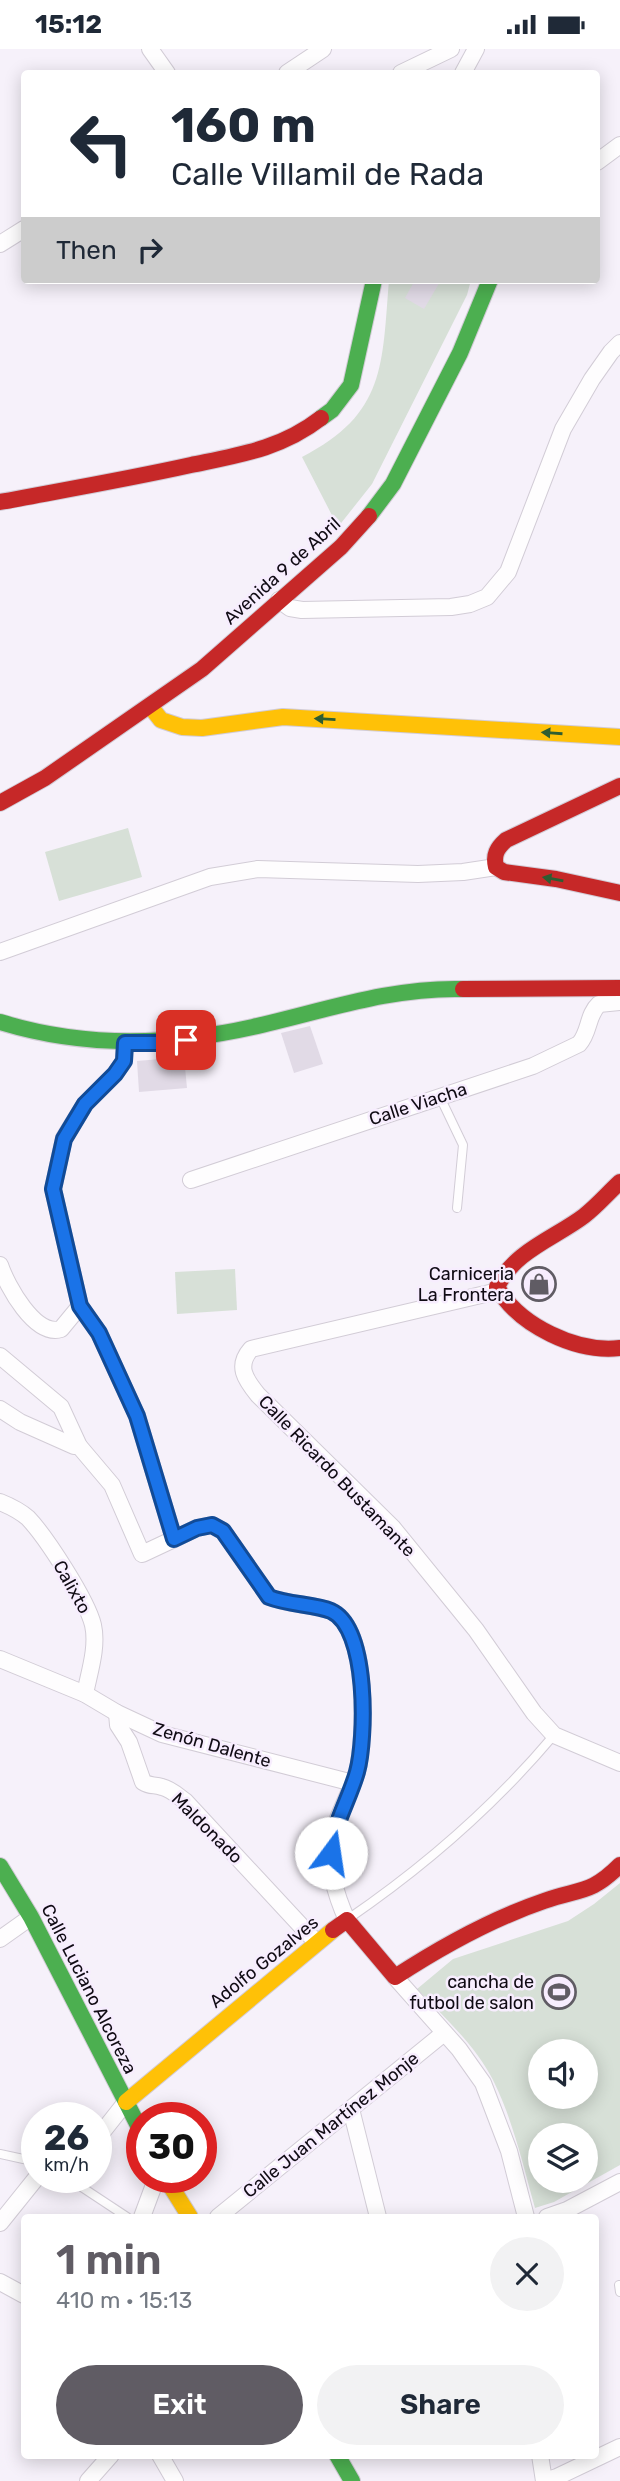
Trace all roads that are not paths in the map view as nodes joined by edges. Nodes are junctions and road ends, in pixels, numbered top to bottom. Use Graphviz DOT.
graph roads {
  1 [pos="150,49"];
  2 [pos="323,49"];
  3 [pos="451,49"];
  4 [pos="476,49"];
  5 [pos="165,70"];
  6 [pos="291,70"];
  7 [pos="407,70"];
  8 [pos="465,70"];
  9 [pos="620,145"];
  10 [pos="600,160"];
  11 [pos="21,231"];
  12 [pos="0,244"];
  13 [pos="373,284"];
  14 [pos="488,284"];
  15 [pos="620,343"];
  16 [pos="0,502"];
  17 [pos="279,600"];
  18 [pos="150,705"];
  19 [pos="620,737"];
  20 [pos="620,786"];
  21 [pos="0,803"];
  22 [pos="496,867"];
  23 [pos="620,893"];
  24 [pos="0,952"];
  25 [pos="620,988"];
  26 [pos="620,1002"];
  27 [pos="0,1022"];
  28 [pos="125,1043"];
  29 [pos="440,1097"];
  30 [pos="191,1180"];
  31 [pos="620,1182"];
  32 [pos="457,1208"];
  33 [pos="0,1265"];
  34 [pos="498,1291"];
  35 [pos="80,1306"];
  36 [pos="620,1348"];
  37 [pos="0,1356"];
  38 [pos="0,1409"];
  39 [pos="79,1446"];
  40 [pos="0,1501"];
  41 [pos="174,1539"];
  42 [pos="0,1658"];
  43 [pos="85,1694"];
  44 [pos="117,1713"];
  45 [pos="554,1735"];
  46 [pos="620,1763"];
  47 [pos="353,1783"];
  48 [pos="620,1865"];
  49 [pos="0,1866"];
  50 [pos="31,1917"];
  51 [pos="347,1920"];
  52 [pos="0,1938"];
  53 [pos="316,1942"];
  54 [pos="395,1977"];
  55 [pos="443,2033"];
  56 [pos="126,2102"];
  57 [pos="351,2109"];
  58 [pos="112,2120"];
  59 [pos="0,2154"];
  60 [pos="21,2159"];
  61 [pos="617,2190"];
  62 [pos="24,2193"];
  63 [pos="91,2193"];
  64 [pos="151,2193"];
  65 [pos="174,2193"];
  66 [pos="123,2214"];
  67 [pos="143,2214"];
  68 [pos="188,2214"];
  69 [pos="222,2214"];
  70 [pos="377,2214"];
  71 [pos="525,2214"];
  72 [pos="555,2214"];
  73 [pos="0,2223"];
  74 [pos="0,2282"];
  75 [pos="21,2293"];
  76 [pos="620,2447"];
  77 [pos="599,2457"];
  78 [pos="107,2459"];
  79 [pos="162,2459"];
  80 [pos="339,2459"];
  81 [pos="541,2459"];
  82 [pos="595,2459"];
  83 [pos="88,2481"];
  84 [pos="175,2481"];
  85 [pos="352,2481"];
  86 [pos="544,2481"];
  1 -- 5 [label="street"];
  2 -- 6 [label="street"];
  3 -- 7 [label="street"];
  4 -- 8 [label="street"];
  9 -- 10 [label="street"];
  11 -- 12 [label="street"];
  13 -- 16 [label="main road"];
  14 -- 17 [label="main road, Avenida 9 de Abril"];
  15 -- 17 [label="street"];
  17 -- 18 [label="main road, Avenida 9 de Abril"];
  19 -- 18 [label="main road, one-way"];
  18 -- 21 [label="main road, Avenida 9 de Abril"];
  20 -- 22 [label="main road"];
  23 -- 22 [label="main road, one-way"];
  22 -- 24 [label="street"];
  25 -- 28 [label="main road"];
  26 -- 29 [label="street, Calle Viacha"];
  27 -- 28 [label="main road"];
  28 -- 35 [label="street"];
  29 -- 30 [label="street, Calle Viacha"];
  29 -- 32 [label="lane"];
  31 -- 34 [label="main road"];
  33 -- 35 [label="street"];
  34 -- 36 [label="main road"];
  34 -- 45 [label="street, Calle Ricardo Bustamante"];
  35 -- 41 [label="street"];
  37 -- 39 [label="street"];
  38 -- 39 [label="street"];
  39 -- 41 [label="street"];
  40 -- 43 [label="street, Calixto"];
  41 -- 47 [label="street"];
  42 -- 43 [label="street, Zenón Dalente"];
  43 -- 44 [label="street, Zenón Dalente"];
  44 -- 47 [label="street, Zenón Dalente"];
  44 -- 53 [label="street, Maldonado"];
  45 -- 46 [label="street, Calle Ricardo Bustamante"];
  45 -- 51 [label="lane, Adolfo Gozalves"];
  47 -- 51 [label="street"];
  48 -- 54 [label="main road"];
  49 -- 50 [label="main road, Calle Luciano Alcoreza"];
  50 -- 52 [label="street"];
  50 -- 56 [label="main road, Calle Luciano Alcoreza"];
  51 -- 53 [label="main road, Adolfo Gozalves"];
  51 -- 54 [label="main road"];
  53 -- 56 [label="main road, Adolfo Gozalves"];
  54 -- 55 [label="street"];
  55 -- 57 [label="street, Calle Juan Martínez Monje"];
  55 -- 71 [label="street"];
  56 -- 58 [label="street, Adolfo Gozalves"];
  57 -- 69 [label="street, Calle Juan Martínez Monje"];
  57 -- 70 [label="street"];
  59 -- 60 [label="lane"];
  61 -- 72 [label="street"];
  62 -- 73 [label="street"];
  63 -- 66 [label="lane"];
  64 -- 67 [label="street"];
  65 -- 68 [label="main road"];
  74 -- 75 [label="street"];
  76 -- 77 [label="street"];
  78 -- 83 [label="street"];
  79 -- 84 [label="street"];
  80 -- 85 [label="main road"];
  81 -- 86 [label="street"];
  82 -- 86 [label="street"];
}
